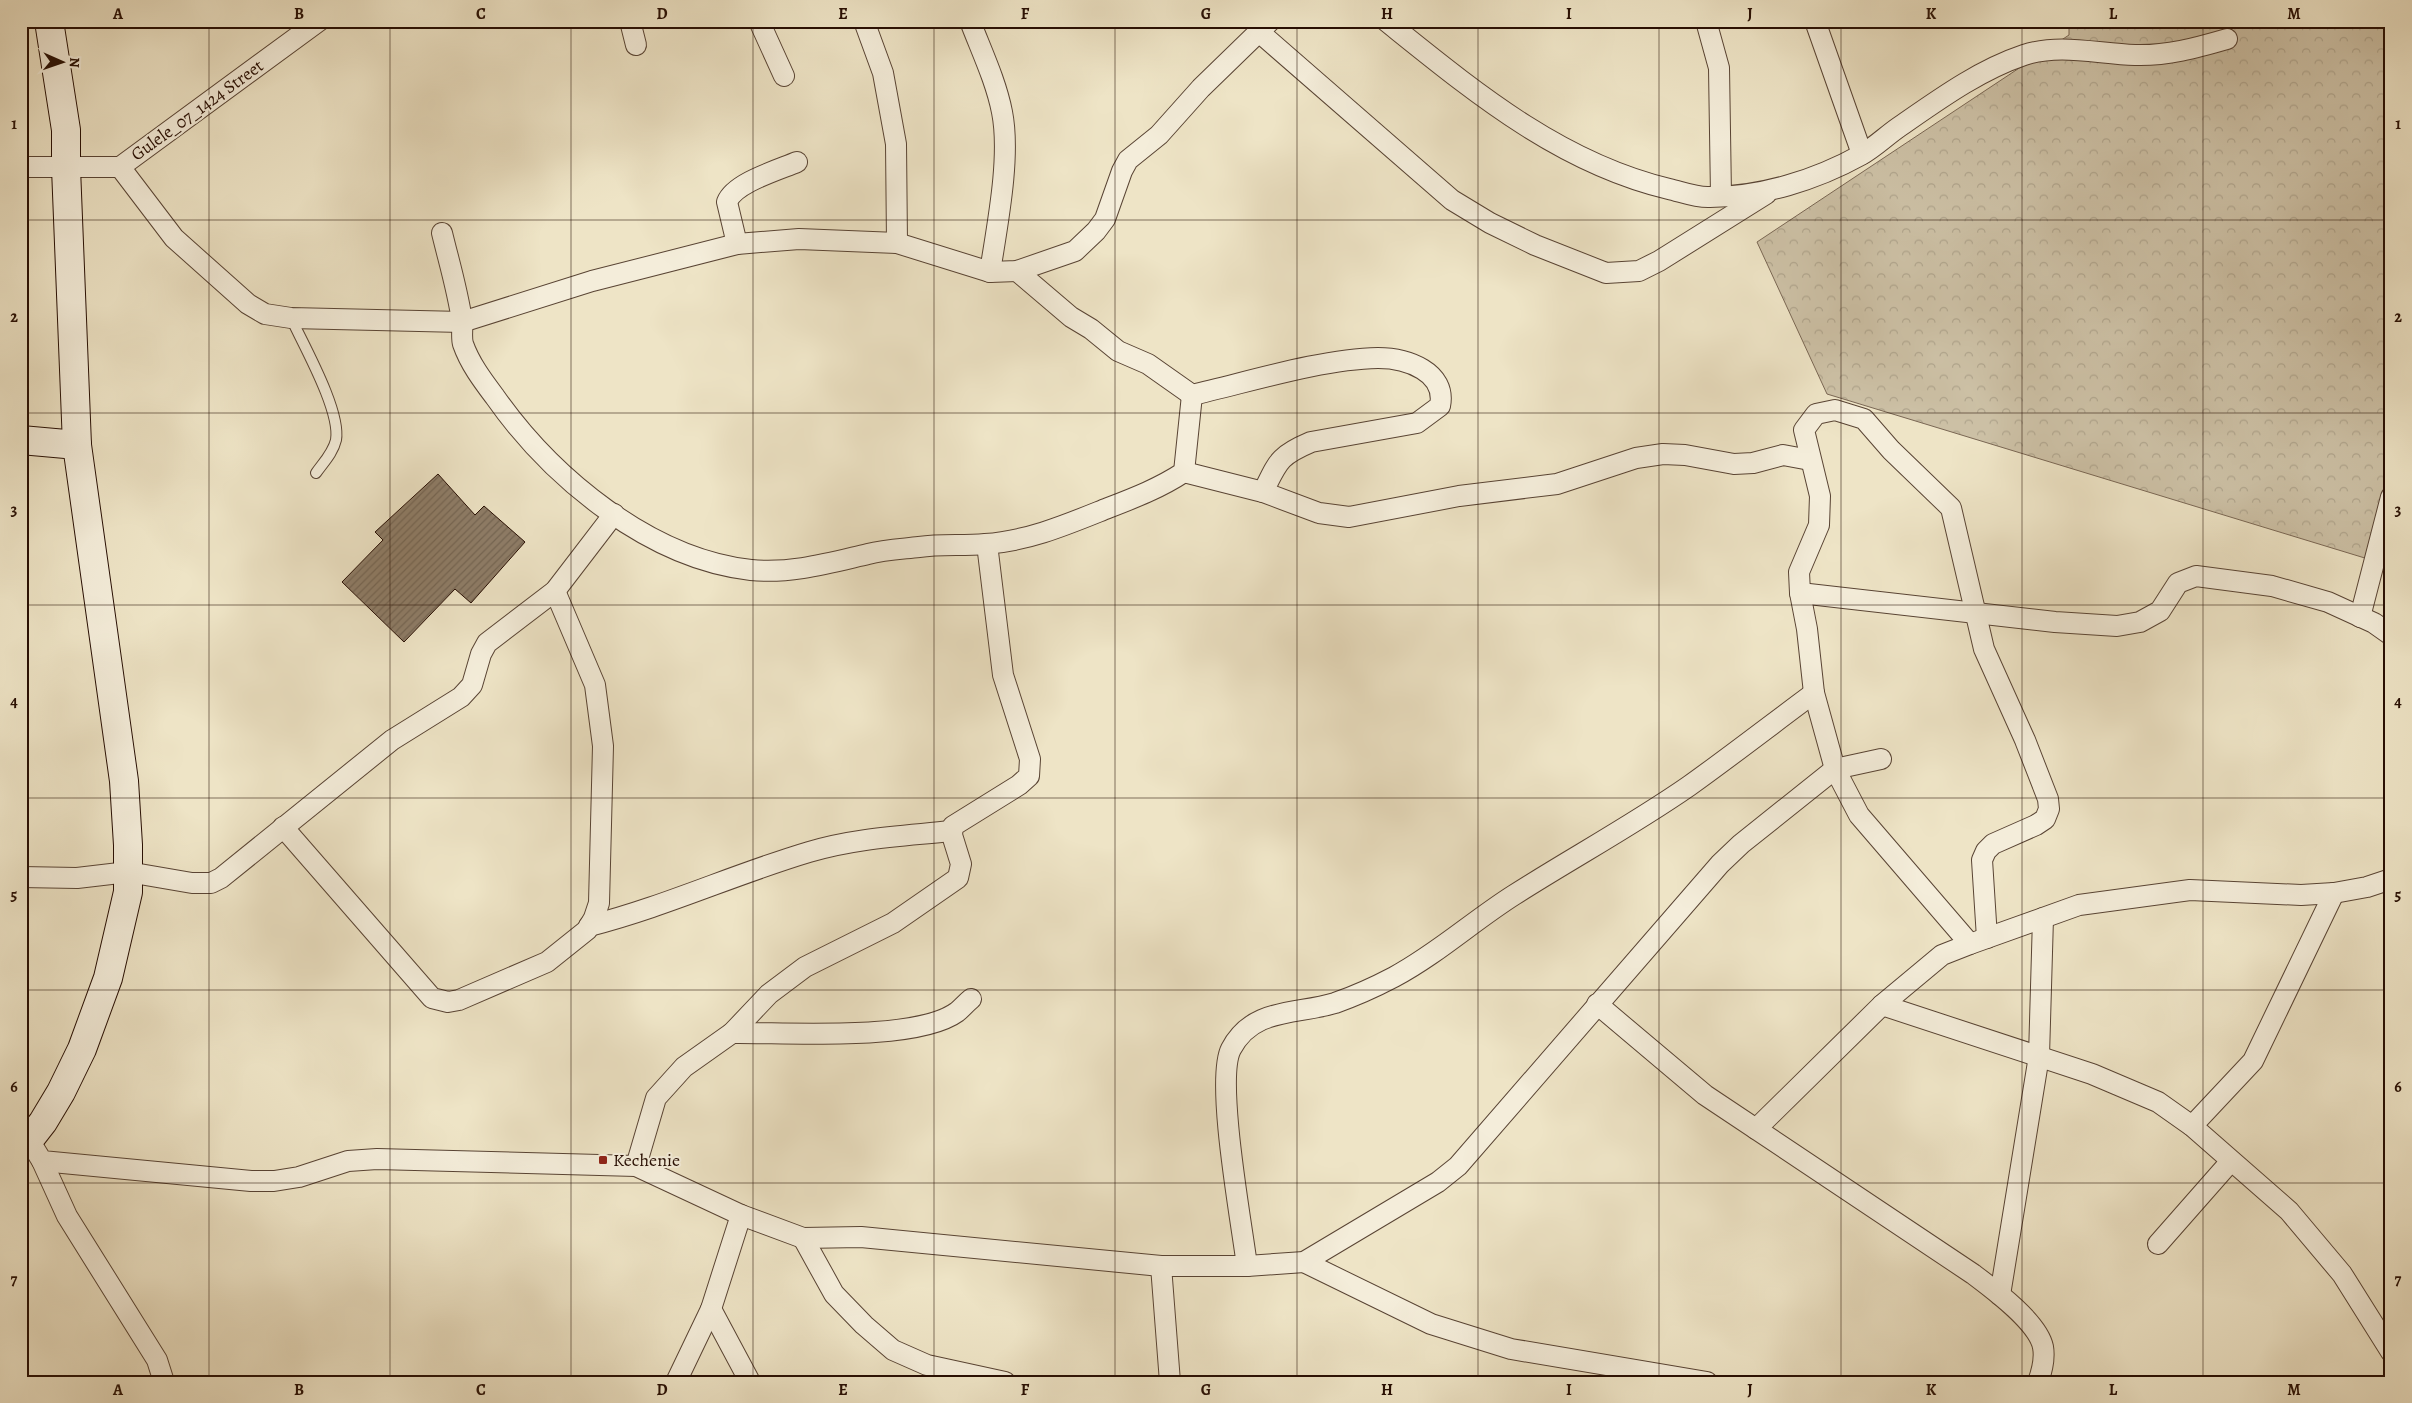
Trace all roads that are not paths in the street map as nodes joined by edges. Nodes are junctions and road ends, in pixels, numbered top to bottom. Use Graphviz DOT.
graph roads {
  1 [pos="49,21"];
  2 [pos="319,21"];
  3 [pos="630,21"];
  4 [pos="759,21"];
  5 [pos="864,21"];
  6 [pos="970,21"];
  7 [pos="1386,21"];
  8 [pos="1706,21"];
  9 [pos="1815,21"];
  10 [pos="1264,27"];
  11 [pos="2227,39"];
  12 [pos="636,45"];
  13 [pos="784,76"];
  14 [pos="1862,154"];
  15 [pos="796,162"];
  16 [pos="21,167"];
  17 [pos="120,167"];
  18 [pos="66,168"];
  19 [pos="1772,190"];
  20 [pos="1721,196"];
  21 [pos="442,233"];
  22 [pos="897,243"];
  23 [pos="737,244"];
  24 [pos="990,272"];
  25 [pos="1017,272"];
  26 [pos="291,318"];
  27 [pos="462,322"];
  28 [pos="1192,395"];
  29 [pos="21,440"];
  30 [pos="76,445"];
  31 [pos="1810,460"];
  32 [pos="1184,472"];
  33 [pos="316,473"];
  34 [pos="1263,492"];
  35 [pos="2391,497"];
  36 [pos="614,514"];
  37 [pos="987,544"];
  38 [pos="555,591"];
  39 [pos="1800,593"];
  40 [pos="1975,613"];
  41 [pos="2360,617"];
  42 [pos="2391,635"];
  43 [pos="1814,693"];
  44 [pos="1881,759"];
  45 [pos="1835,769"];
  46 [pos="283,827"];
  47 [pos="952,831"];
  48 [pos="128,872"];
  49 [pos="21,877"];
  50 [pos="2391,878"];
  51 [pos="2334,893"];
  52 [pos="2043,918"];
  53 [pos="589,926"];
  54 [pos="1979,941"];
  55 [pos="971,999"];
  56 [pos="1597,1004"];
  57 [pos="1882,1005"];
  58 [pos="732,1032"];
  59 [pos="2039,1056"];
  60 [pos="2192,1126"];
  61 [pos="1756,1129"];
  62 [pos="31,1148"];
  63 [pos="2231,1161"];
  64 [pos="636,1166"];
  65 [pos="741,1215"];
  66 [pos="803,1238"];
  67 [pos="2158,1244"];
  68 [pos="1304,1262"];
  69 [pos="1161,1266"];
  70 [pos="1247,1266"];
  71 [pos="2000,1295"];
  72 [pos="711,1309"];
  73 [pos="2391,1352"];
  74 [pos="164,1382"];
  75 [pos="676,1382"];
  76 [pos="750,1382"];
  77 [pos="1005,1382"];
  78 [pos="1170,1382"];
  79 [pos="1707,1382"];
  80 [pos="2038,1382"];
  1 -- 18 [label="main road"];
  2 -- 17 [label="street, Gulele_07_1424 Street"];
  3 -- 12 [label="street"];
  4 -- 13 [label="street"];
  5 -- 22 [label="street"];
  6 -- 24 [label="street"];
  7 -- 20 [label="street"];
  8 -- 20 [label="street"];
  9 -- 14 [label="street"];
  10 -- 19 [label="street"];
  10 -- 25 [label="street"];
  11 -- 14 [label="street"];
  14 -- 19 [label="street"];
  15 -- 23 [label="street"];
  16 -- 18 [label="street, Gulele_07_1424 Street"];
  17 -- 18 [label="street, Gulele_07_1424 Street"];
  17 -- 26 [label="street"];
  18 -- 30 [label="main road"];
  19 -- 20 [label="street"];
  21 -- 27 [label="street"];
  22 -- 23 [label="street"];
  22 -- 24 [label="street"];
  23 -- 27 [label="street"];
  24 -- 25 [label="street"];
  25 -- 28 [label="street"];
  26 -- 27 [label="street"];
  26 -- 33 [label="lane"];
  27 -- 36 [label="street"];
  28 -- 32 [label="street"];
  28 -- 34 [label="street"];
  29 -- 30 [label="main road"];
  30 -- 48 [label="main road"];
  31 -- 34 [label="street"];
  31 -- 39 [label="street"];
  31 -- 40 [label="street"];
  32 -- 34 [label="street"];
  32 -- 37 [label="street"];
  35 -- 41 [label="street"];
  36 -- 37 [label="street"];
  36 -- 38 [label="street"];
  37 -- 47 [label="street"];
  38 -- 46 [label="street"];
  38 -- 53 [label="street"];
  39 -- 40 [label="street"];
  39 -- 43 [label="street"];
  40 -- 41 [label="street"];
  40 -- 54 [label="street"];
  41 -- 42 [label="street"];
  43 -- 45 [label="street"];
  43 -- 70 [label="street"];
  44 -- 45 [label="street"];
  45 -- 54 [label="street"];
  45 -- 56 [label="street"];
  46 -- 48 [label="street"];
  46 -- 53 [label="street"];
  47 -- 53 [label="street"];
  47 -- 58 [label="street"];
  48 -- 49 [label="street"];
  48 -- 62 [label="main road"];
  50 -- 51 [label="street"];
  51 -- 52 [label="street"];
  51 -- 60 [label="street"];
  52 -- 54 [label="street"];
  52 -- 59 [label="street"];
  54 -- 57 [label="street"];
  55 -- 58 [label="street"];
  56 -- 61 [label="street"];
  56 -- 68 [label="street"];
  57 -- 59 [label="street"];
  57 -- 61 [label="street"];
  58 -- 64 [label="street"];
  59 -- 60 [label="street"];
  59 -- 71 [label="street"];
  60 -- 63 [label="street"];
  61 -- 71 [label="street"];
  62 -- 64 [label="street"];
  62 -- 74 [label="street"];
  63 -- 67 [label="street"];
  63 -- 73 [label="street"];
  64 -- 65 [label="street"];
  65 -- 66 [label="street"];
  65 -- 72 [label="street"];
  66 -- 69 [label="street"];
  66 -- 77 [label="street"];
  68 -- 70 [label="street"];
  68 -- 79 [label="street"];
  69 -- 70 [label="street"];
  69 -- 78 [label="street"];
  71 -- 80 [label="street"];
  72 -- 75 [label="street"];
  72 -- 76 [label="street"];
}
